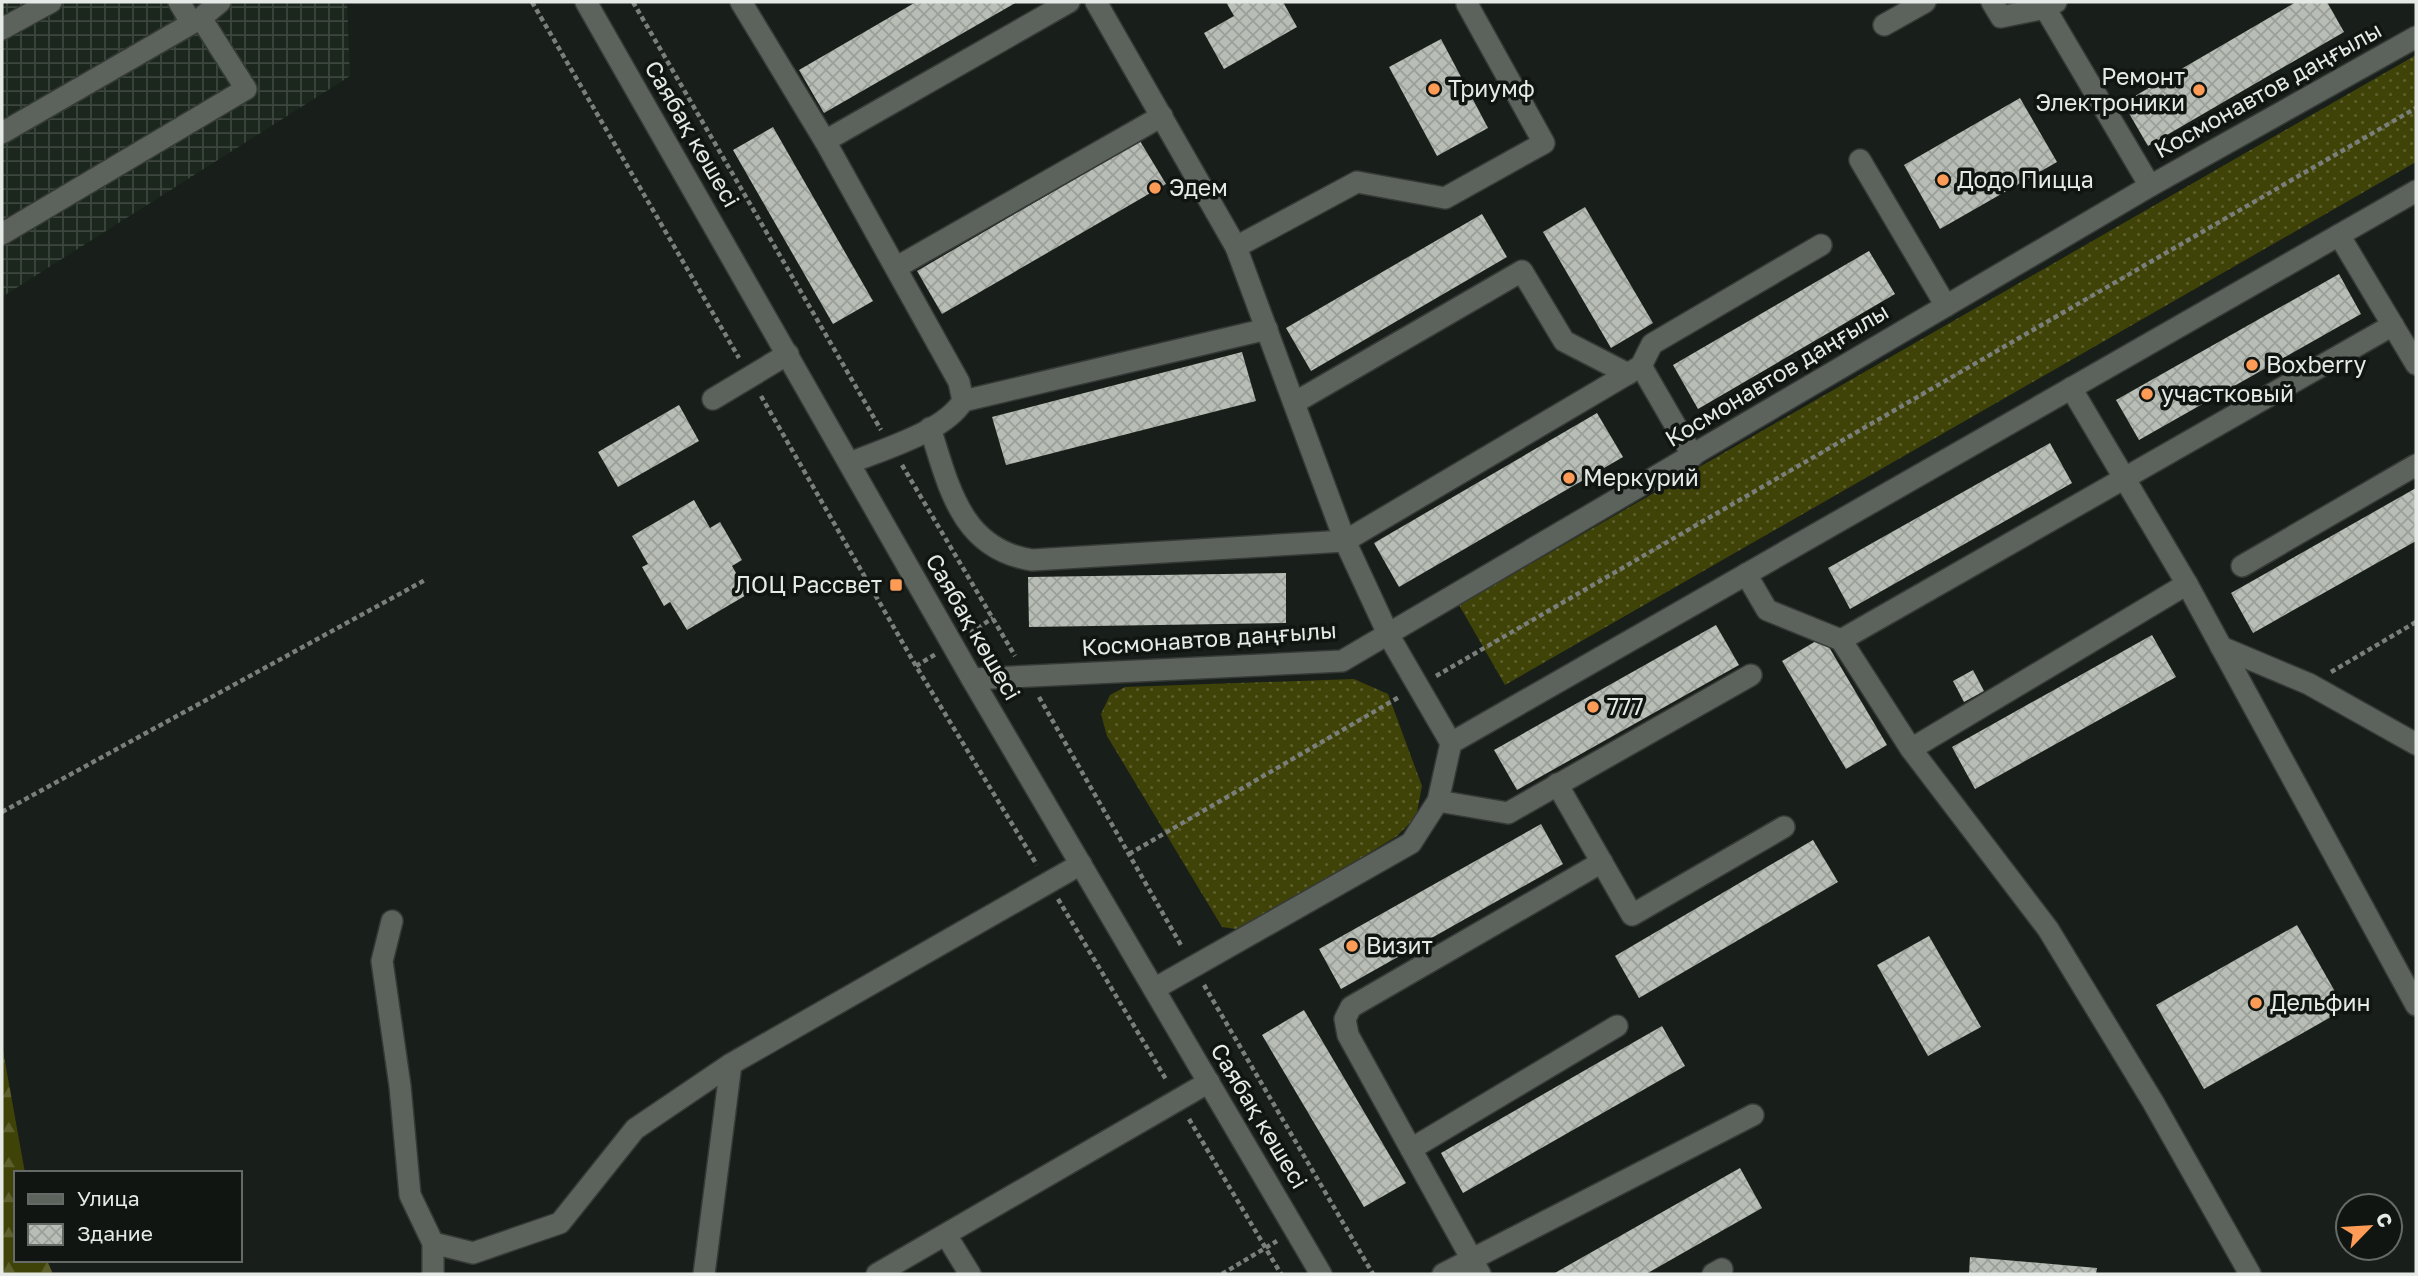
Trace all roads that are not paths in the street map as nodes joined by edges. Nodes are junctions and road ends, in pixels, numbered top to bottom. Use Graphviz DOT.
graph roads {
  1 [pos="51,2"];
  2 [pos="179,2"];
  3 [pos="219,2"];
  4 [pos="586,2"];
  5 [pos="741,2"];
  6 [pos="1069,2"];
  7 [pos="1096,2"];
  8 [pos="1925,2"];
  9 [pos="1992,2"];
  10 [pos="1467,4"];
  11 [pos="2050,5"];
  12 [pos="196,20"];
  13 [pos="1884,25"];
  14 [pos="2,29"];
  15 [pos="2416,37"];
  16 [pos="1162,116"];
  17 [pos="2,133"];
  18 [pos="825,141"];
  19 [pos="1860,160"];
  20 [pos="2150,186"];
  21 [pos="2416,191"];
  22 [pos="2,234"];
  23 [pos="2340,235"];
  24 [pos="1821,245"];
  25 [pos="1236,247"];
  26 [pos="897,267"];
  27 [pos="1946,306"];
  28 [pos="2393,325"];
  29 [pos="1267,329"];
  30 [pos="788,354"];
  31 [pos="2416,364"];
  32 [pos="1635,370"];
  33 [pos="2071,388"];
  34 [pos="713,399"];
  35 [pos="963,401"];
  36 [pos="1294,403"];
  37 [pos="930,428"];
  38 [pos="1693,456"];
  39 [pos="850,463"];
  40 [pos="2416,466"];
  41 [pos="2125,478"];
  42 [pos="1345,541"];
  43 [pos="2242,566"];
  44 [pos="1746,574"];
  45 [pos="2187,584"];
  46 [pos="1389,636"];
  47 [pos="1841,640"];
  48 [pos="2221,647"];
  49 [pos="1751,675"];
  50 [pos="972,679"];
  51 [pos="1451,743"];
  52 [pos="2416,744"];
  53 [pos="1911,749"];
  54 [pos="1558,784"];
  55 [pos="1437,801"];
  56 [pos="1784,827"];
  57 [pos="1602,862"];
  58 [pos="1081,864"];
  59 [pos="392,920"];
  60 [pos="1154,989"];
  61 [pos="2416,1005"];
  62 [pos="1617,1026"];
  63 [pos="731,1064"];
  64 [pos="1209,1082"];
  65 [pos="1753,1115"];
  66 [pos="1411,1149"];
  67 [pos="946,1234"];
  68 [pos="433,1243"];
  69 [pos="1476,1267"];
  70 [pos="433,1274"];
  71 [pos="705,1274"];
  72 [pos="877,1274"];
  73 [pos="970,1274"];
  74 [pos="1321,1274"];
  75 [pos="1443,1274"];
  76 [pos="2250,1274"];
  1 -- 14 [label="street"];
  2 -- 12 [label="street"];
  3 -- 12 [label="street"];
  4 -- 30 [label="street, Саябақ көшесі"];
  5 -- 18 [label="street"];
  6 -- 18 [label="street"];
  7 -- 16 [label="street"];
  8 -- 13 [label="street"];
  9 -- 11 [label="street"];
  10 -- 25 [label="street"];
  11 -- 20 [label="street"];
  12 -- 17 [label="street"];
  12 -- 22 [label="street"];
  15 -- 20 [label="street, Космонавтов даңғылы"];
  16 -- 25 [label="street"];
  16 -- 26 [label="street"];
  18 -- 26 [label="street"];
  19 -- 27 [label="street"];
  20 -- 27 [label="street, Космонавтов даңғылы"];
  21 -- 23 [label="street"];
  23 -- 28 [label="street"];
  23 -- 33 [label="street"];
  24 -- 32 [label="street"];
  25 -- 29 [label="street"];
  26 -- 35 [label="street"];
  27 -- 38 [label="street, Космонавтов даңғылы"];
  28 -- 31 [label="street"];
  28 -- 41 [label="street"];
  29 -- 35 [label="street"];
  29 -- 36 [label="street"];
  30 -- 34 [label="street"];
  30 -- 39 [label="street, Саябақ көшесі"];
  32 -- 36 [label="street"];
  32 -- 38 [label="street"];
  32 -- 42 [label="street"];
  33 -- 41 [label="street"];
  33 -- 44 [label="street"];
  35 -- 37 [label="street"];
  36 -- 42 [label="street"];
  37 -- 39 [label="street"];
  37 -- 42 [label="street"];
  38 -- 46 [label="street, Космонавтов даңғылы"];
  39 -- 50 [label="street, Саябақ көшесі"];
  40 -- 43 [label="street"];
  41 -- 45 [label="street"];
  41 -- 47 [label="street"];
  42 -- 46 [label="street"];
  44 -- 47 [label="street"];
  44 -- 51 [label="street"];
  45 -- 48 [label="street"];
  45 -- 53 [label="street"];
  46 -- 50 [label="street, Космонавтов даңғылы"];
  46 -- 51 [label="street"];
  47 -- 53 [label="street"];
  48 -- 52 [label="street"];
  48 -- 61 [label="street"];
  49 -- 54 [label="street"];
  50 -- 58 [label="street, Саябақ көшесі"];
  51 -- 55 [label="street"];
  53 -- 76 [label="street"];
  54 -- 55 [label="street"];
  54 -- 57 [label="street"];
  55 -- 60 [label="street"];
  56 -- 57 [label="street"];
  57 -- 66 [label="street"];
  58 -- 60 [label="street, Саябақ көшесі"];
  58 -- 63 [label="street"];
  59 -- 68 [label="street"];
  60 -- 64 [label="street, Саябақ көшесі"];
  62 -- 66 [label="street"];
  63 -- 68 [label="street"];
  63 -- 71 [label="street"];
  64 -- 67 [label="street"];
  64 -- 74 [label="street, Саябақ көшесі"];
  65 -- 69 [label="street"];
  66 -- 69 [label="street"];
  67 -- 72 [label="street"];
  67 -- 73 [label="street"];
  68 -- 70 [label="street"];
  69 -- 75 [label="street"];
}
